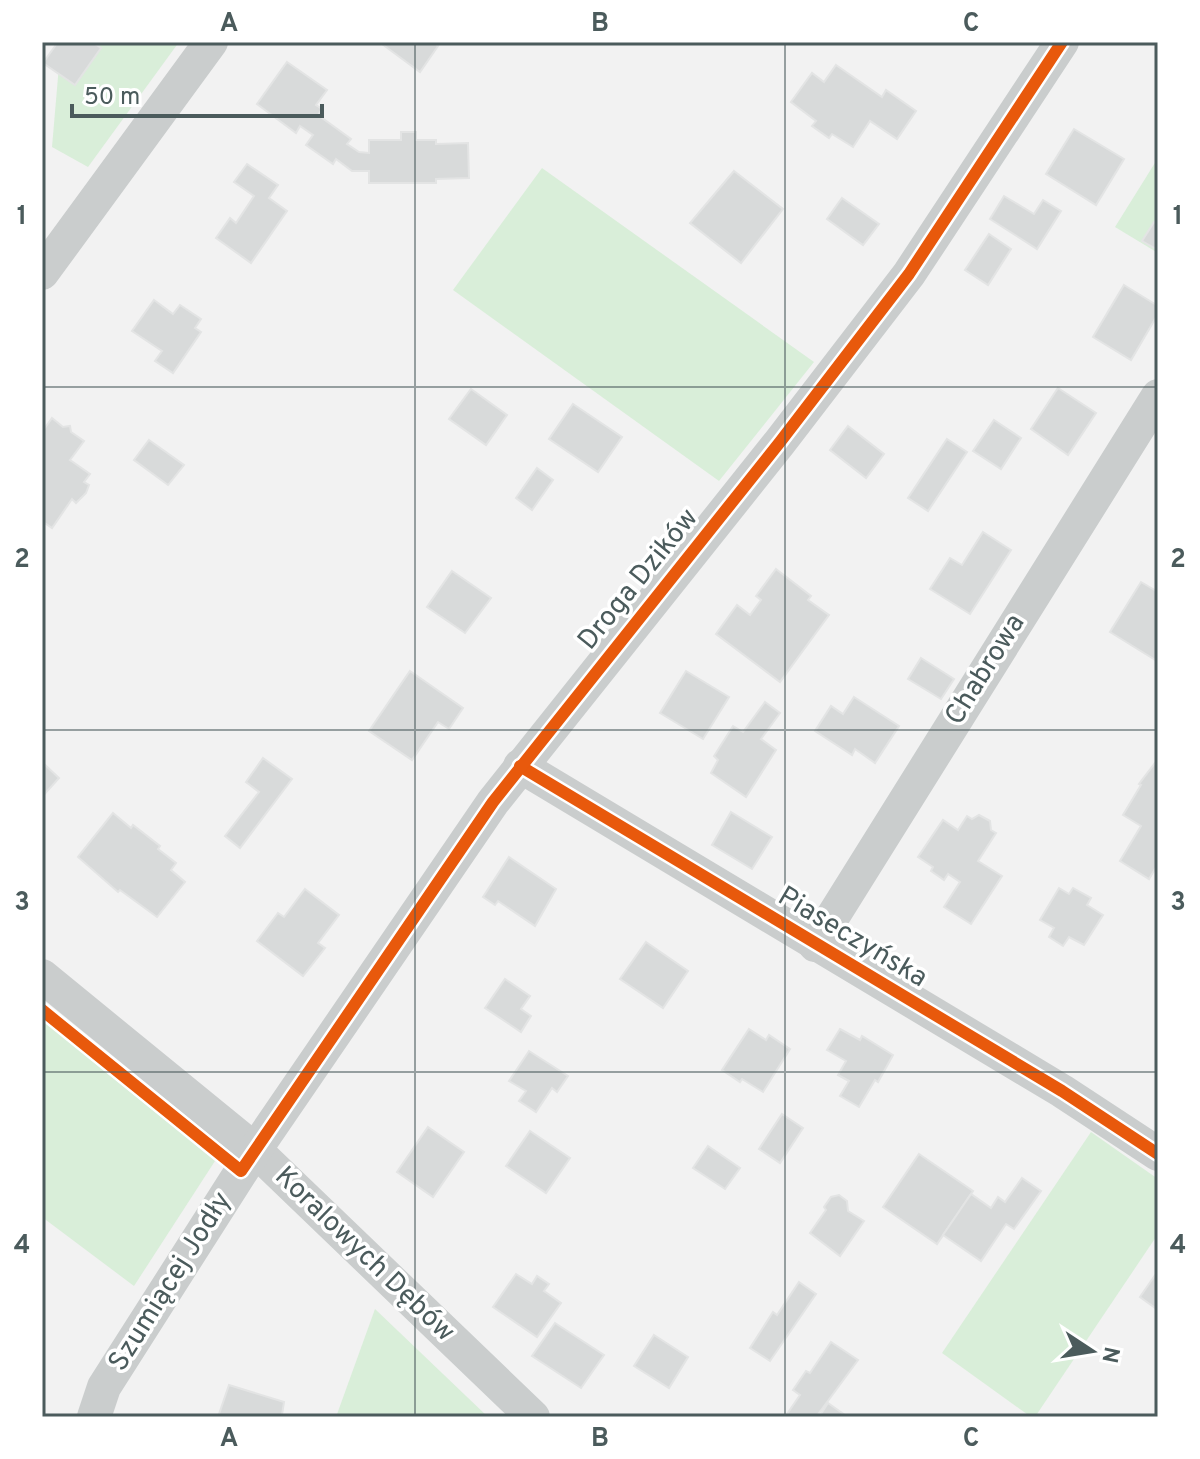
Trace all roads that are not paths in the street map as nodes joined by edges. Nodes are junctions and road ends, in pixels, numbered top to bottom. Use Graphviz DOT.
graph roads {
  1 [pos="211,42"];
  2 [pos="1062,42"];
  3 [pos="42,273"];
  4 [pos="1158,396"];
  5 [pos="520,766"];
  6 [pos="815,945"];
  7 [pos="42,976"];
  8 [pos="255,1150"];
  9 [pos="1158,1154"];
  10 [pos="94,1417"];
  11 [pos="533,1417"];
  1 -- 3 [label="street"];
  2 -- 5 [label="street, Droga Dzików"];
  4 -- 6 [label="street, Chabrowa"];
  5 -- 6 [label="street, Piaseczyńska"];
  5 -- 8 [label="street, Droga Dzików"];
  6 -- 9 [label="street, Piaseczyńska"];
  7 -- 8 [label="street, Koralowych Dębów"];
  8 -- 10 [label="street, Szumiącej Jodły"];
  8 -- 11 [label="street, Koralowych Dębów"];
}
